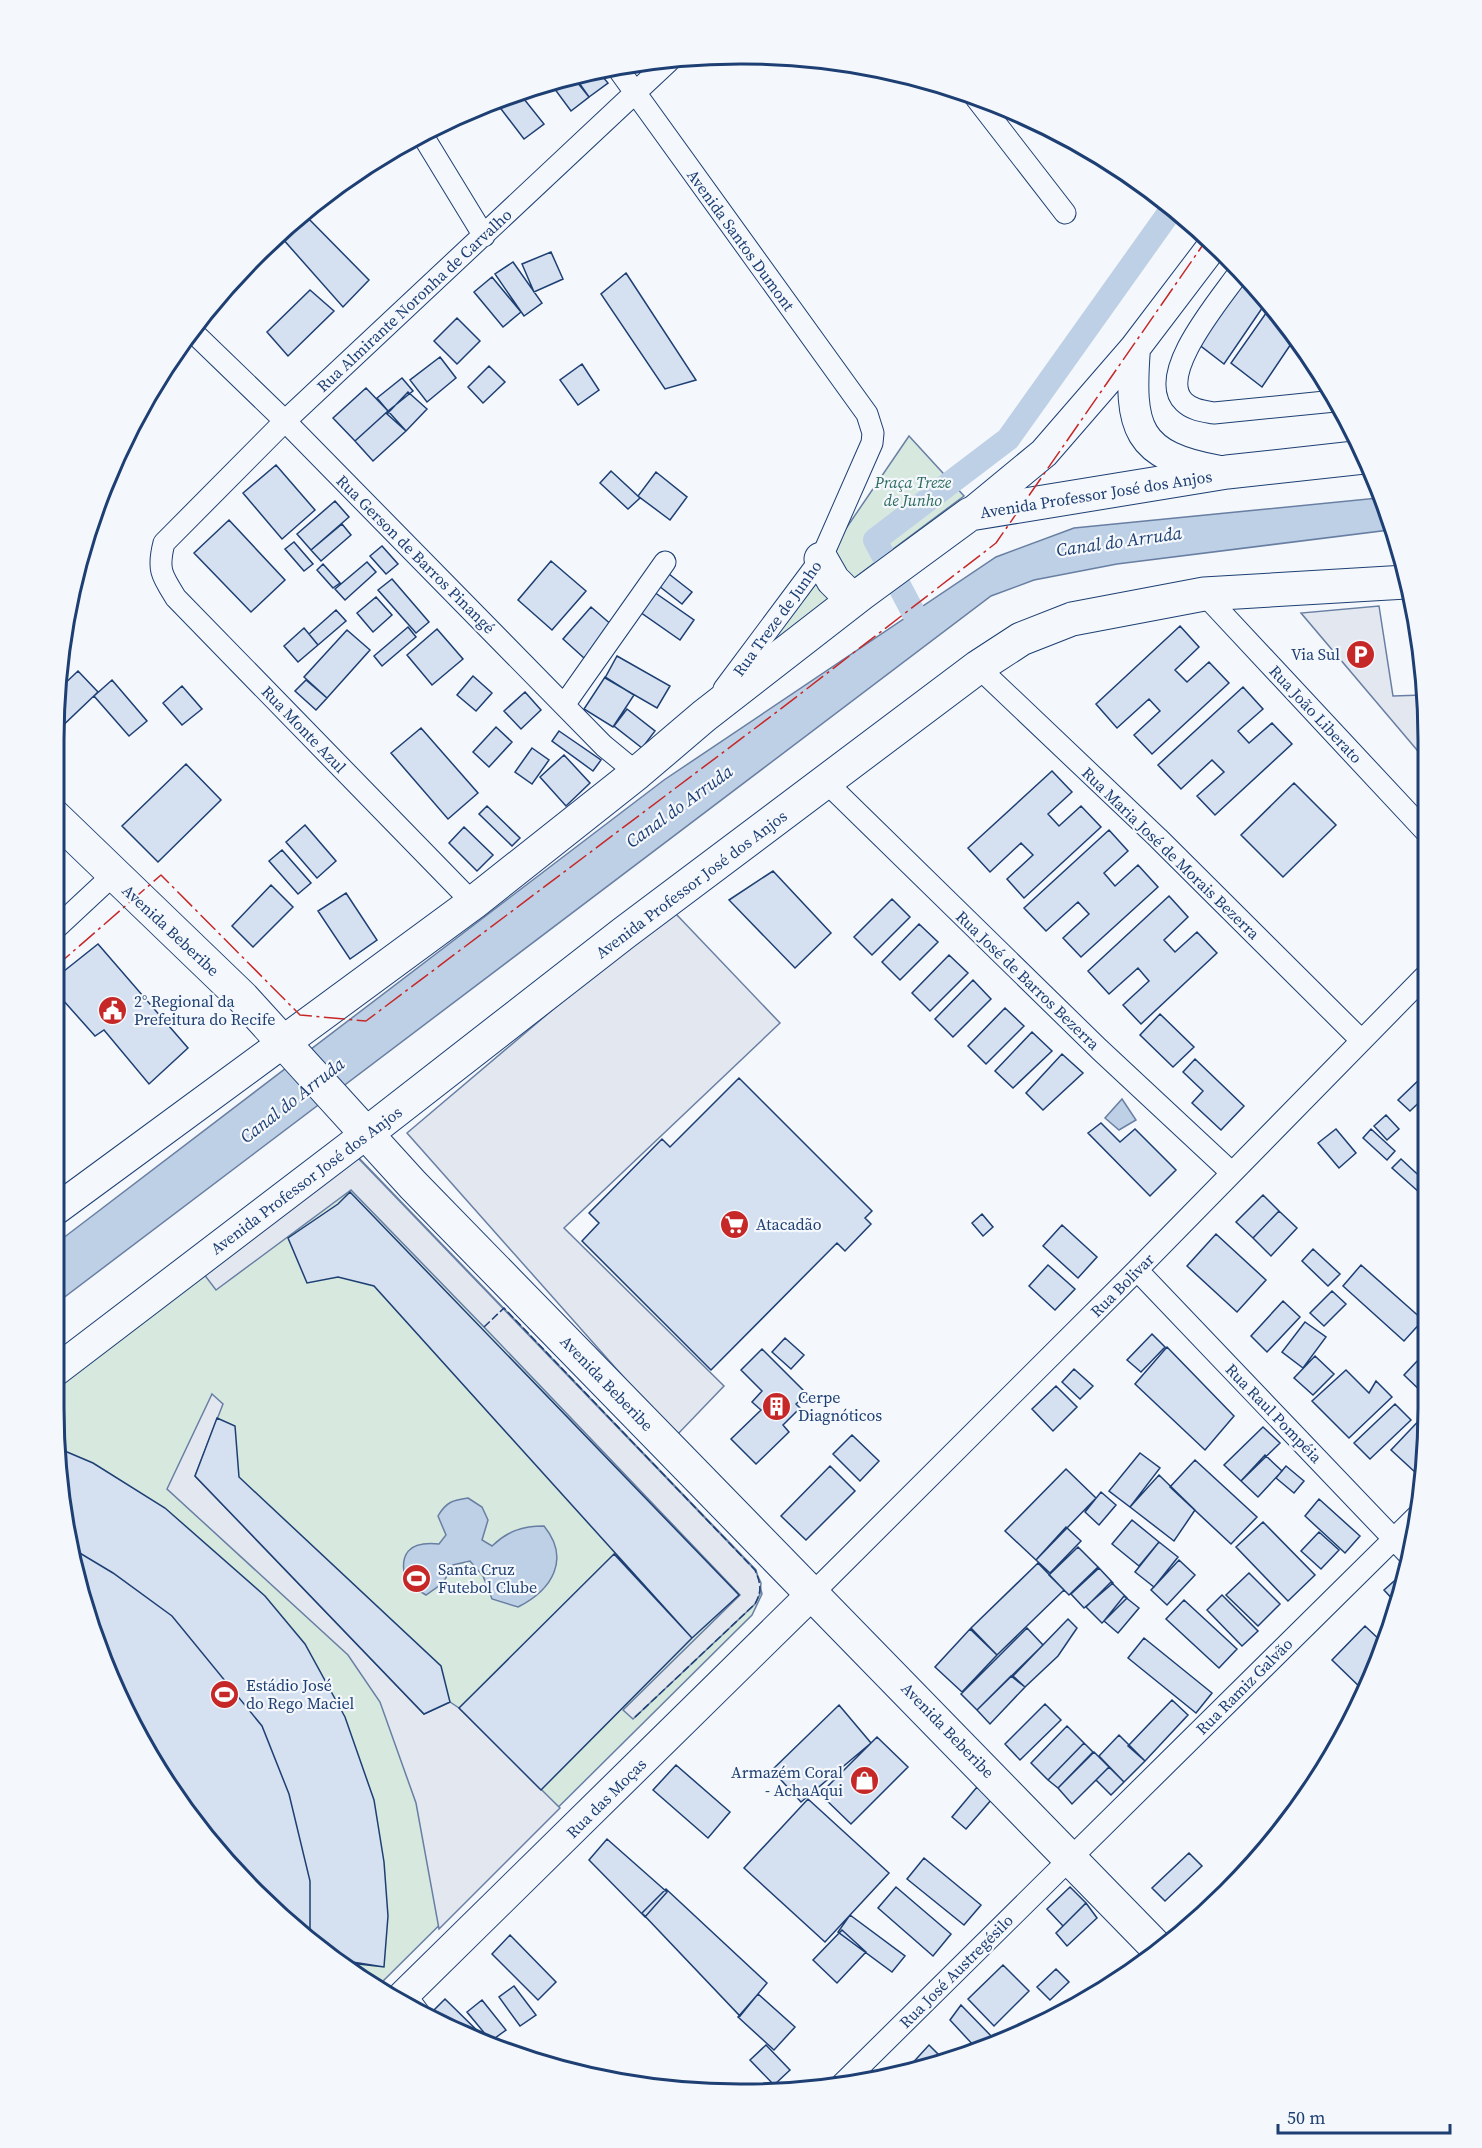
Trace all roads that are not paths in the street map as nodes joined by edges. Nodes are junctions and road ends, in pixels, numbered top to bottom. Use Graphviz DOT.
graph roads {
  1 [pos="660,69"];
  2 [pos="622,75"];
  3 [pos="634,93"];
  4 [pos="986,111"];
  5 [pos="427,142"];
  6 [pos="1065,213"];
  7 [pos="484,236"];
  8 [pos="1208,252"];
  9 [pos="1234,279"];
  10 [pos="198,337"];
  11 [pos="1135,348"];
  12 [pos="1326,402"];
  13 [pos="867,414"];
  14 [pos="285,421"];
  15 [pos="1355,458"];
  16 [pos="1227,472"];
  17 [pos="970,514"];
  18 [pos="164,543"];
  19 [pos="821,559"];
  20 [pos="665,562"];
  21 [pos="1398,582"];
  22 [pos="1204,594"];
  23 [pos="857,597"];
  24 [pos="978,667"];
  25 [pos="564,705"];
  26 [pos="704,716"];
  27 [pos="637,773"];
  28 [pos="827,783"];
  29 [pos="1418,823"];
  30 [pos="64,826"];
  31 [pos="113,875"];
  32 [pos="473,903"];
  33 [pos="64,921"];
  34 [pos="1418,983"];
  35 [pos="1360,1040"];
  36 [pos="290,1050"];
  37 [pos="366,1134"];
  38 [pos="1232,1173"];
  39 [pos="64,1204"];
  40 [pos="1137,1270"];
  41 [pos="64,1364"];
  42 [pos="1407,1526"];
  43 [pos="1394,1539"];
  44 [pos="1403,1548"];
  45 [pos="813,1593"];
  46 [pos="1071,1857"];
  47 [pos="1153,1944"];
  48 [pos="412,1998"];
  49 [pos="852,2074"];
  1 -- 3 [label="street, Rua Almirante Noronha de Carvalho"];
  2 -- 3 [label="street, Avenida Santos Dumont"];
  3 -- 7 [label="street, Rua Almirante Noronha de Carvalho"];
  3 -- 13 [label="street, Avenida Santos Dumont"];
  4 -- 6 [label="street"];
  5 -- 7 [label="street"];
  7 -- 14 [label="street, Rua Almirante Noronha de Carvalho"];
  8 -- 11 [label="street"];
  9 -- 12 [label="street"];
  10 -- 14 [label="street, Rua Gerson de Barros Pinangé"];
  11 -- 16 [label="street"];
  11 -- 17 [label="street"];
  13 -- 19 [label="street, Rua Treze de Junho"];
  14 -- 18 [label="street, Rua Almirante Noronha de Carvalho"];
  14 -- 25 [label="street, Rua Gerson de Barros Pinangé"];
  15 -- 16 [label="main road, Avenida Professor José dos Anjos"];
  16 -- 17 [label="main road, Avenida Professor José dos Anjos"];
  17 -- 23 [label="main road, Avenida Professor José dos Anjos"];
  18 -- 32 [label="street, Rua Monte Azul"];
  19 -- 23 [label="main road"];
  19 -- 26 [label="street, Rua Treze de Junho"];
  20 -- 25 [label="street"];
  21 -- 22 [label="main road, Avenida Professor José dos Anjos"];
  22 -- 24 [label="main road, Avenida Professor José dos Anjos"];
  22 -- 29 [label="street, Rua João Liberato"];
  23 -- 26 [label="main road, Avenida Professor José dos Anjos"];
  24 -- 28 [label="main road, Avenida Professor José dos Anjos"];
  24 -- 35 [label="street, Rua Maria José de Morais Bezerra"];
  25 -- 27 [label="street, Rua Gerson de Barros Pinangé"];
  26 -- 27 [label="main road, Avenida Professor José dos Anjos"];
  27 -- 32 [label="main road, Avenida Professor José dos Anjos"];
  28 -- 37 [label="main road, Avenida Professor José dos Anjos"];
  28 -- 38 [label="street, Rua José de Barros Bezerra"];
  30 -- 31 [label="main road, Avenida Beberibe"];
  31 -- 33 [label="street"];
  31 -- 36 [label="main road, Avenida Beberibe"];
  32 -- 36 [label="main road, Avenida Professor José dos Anjos"];
  34 -- 35 [label="street, Rua Bolivar"];
  35 -- 38 [label="street, Rua Bolivar"];
  36 -- 37 [label="main road, Avenida Beberibe"];
  36 -- 39 [label="street, Avenida Professor José dos Anjos"];
  37 -- 41 [label="street, Avenida Professor José dos Anjos"];
  37 -- 45 [label="main road, Avenida Beberibe"];
  38 -- 40 [label="street, Rua Bolivar"];
  40 -- 43 [label="street, Rua Raul Pompéia"];
  40 -- 45 [label="street, Rua Bolivar"];
  42 -- 43 [label="street, Rua Ramiz Galvão"];
  43 -- 44 [label="street, Rua Raul Pompéia"];
  43 -- 46 [label="street, Rua Ramiz Galvão"];
  45 -- 46 [label="main road, Avenida Beberibe"];
  45 -- 48 [label="street, Rua das Moças"];
  46 -- 47 [label="main road, Avenida Beberibe"];
  46 -- 49 [label="street, Rua José Austregésilo"];
}
